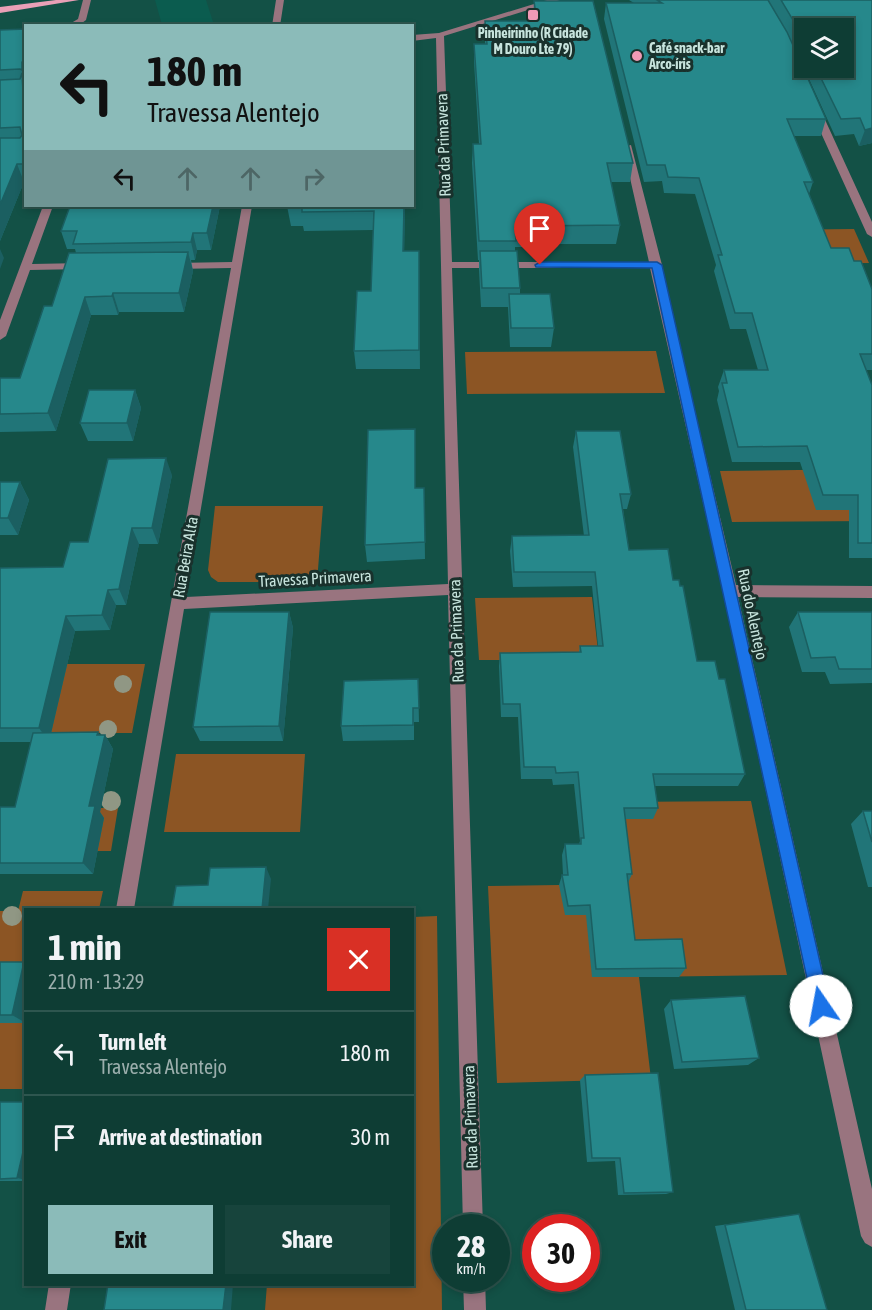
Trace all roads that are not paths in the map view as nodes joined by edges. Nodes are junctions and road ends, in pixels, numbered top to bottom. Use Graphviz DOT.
graph roads {
  1 [pos="75,0"];
  2 [pos="87,0"];
  3 [pos="280,0"];
  4 [pos="556,0"];
  5 [pos="0,10"];
  6 [pos="74,24"];
  7 [pos="276,24"];
  8 [pos="440,34"];
  9 [pos="414,39"];
  10 [pos="811,99"];
  11 [pos="623,127"];
  12 [pos="48,207"];
  13 [pos="247,207"];
  14 [pos="872,234"];
  15 [pos="447,265"];
  16 [pos="657,265"];
  17 [pos="96,266"];
  18 [pos="166,266"];
  19 [pos="237,266"];
  20 [pos="26,267"];
  21 [pos="0,336"];
  22 [pos="454,589"];
  23 [pos="730,591"];
  24 [pos="872,592"];
  25 [pos="177,603"];
  26 [pos="125,908"];
  27 [pos="473,1214"];
  28 [pos="872,1236"];
  29 [pos="60,1286"];
  30 [pos="474,1292"];
  31 [pos="56,1310"];
  32 [pos="475,1310"];
  1 -- 5 [label="main road"];
  2 -- 6 [label="street"];
  3 -- 7 [label="street"];
  4 -- 8 [label="street"];
  8 -- 9 [label="street"];
  8 -- 15 [label="street, Rua da Primavera"];
  10 -- 14 [label="street"];
  11 -- 16 [label="street, Rua do Alentejo"];
  12 -- 20 [label="street"];
  13 -- 19 [label="street, Rua Beira Alta"];
  15 -- 16 [label="street"];
  15 -- 22 [label="street, Rua da Primavera"];
  16 -- 23 [label="street, Rua do Alentejo"];
  17 -- 20 [label="street"];
  18 -- 19 [label="street"];
  19 -- 25 [label="street, Rua Beira Alta"];
  20 -- 21 [label="street"];
  22 -- 25 [label="street, Travessa Primavera"];
  22 -- 27 [label="street, Rua da Primavera"];
  23 -- 24 [label="street"];
  23 -- 28 [label="street, Rua do Alentejo"];
  25 -- 26 [label="street, Rua Beira Alta"];
  29 -- 31 [label="street"];
  30 -- 32 [label="street"];
}
